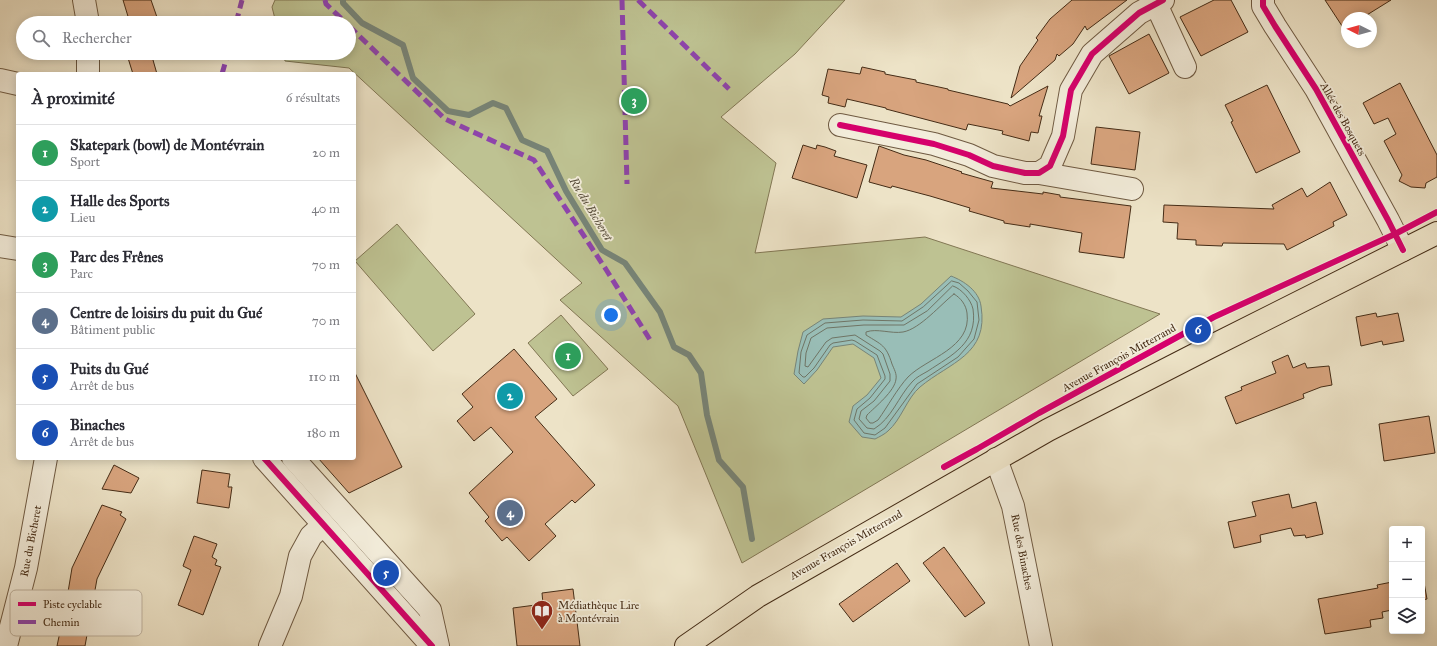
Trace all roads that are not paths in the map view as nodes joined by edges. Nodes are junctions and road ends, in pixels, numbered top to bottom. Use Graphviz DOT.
graph roads {
  1 [pos="84,0"];
  2 [pos="1263,0"];
  3 [pos="1159,2"];
  4 [pos="87,16"];
  5 [pos="88,60"];
  6 [pos="1185,67"];
  7 [pos="88,72"];
  8 [pos="0,80"];
  9 [pos="16,84"];
  10 [pos="840,125"];
  11 [pos="1039,173"];
  12 [pos="1132,189"];
  13 [pos="1437,233"];
  14 [pos="0,246"];
  15 [pos="16,249"];
  16 [pos="1403,250"];
  17 [pos="996,459"];
  18 [pos="46,460"];
  19 [pos="266,460"];
  20 [pos="295,460"];
  21 [pos="324,525"];
  22 [pos="20,590"];
  23 [pos="10,630"];
  24 [pos="6,646"];
  25 [pos="270,646"];
  26 [pos="432,646"];
  27 [pos="438,646"];
  28 [pos="686,646"];
  29 [pos="1041,646"];
  1 -- 4 [label="street"];
  2 -- 16 [label="street, Allée des Bosquets"];
  3 -- 6 [label="street"];
  3 -- 11 [label="street"];
  5 -- 7 [label="street"];
  8 -- 9 [label="street"];
  10 -- 11 [label="street"];
  11 -- 12 [label="street"];
  13 -- 16 [label="main road, Avenue François Mitterrand"];
  14 -- 15 [label="street"];
  16 -- 17 [label="main road, Avenue François Mitterrand"];
  17 -- 28 [label="main road, Avenue François Mitterrand"];
  17 -- 29 [label="street, Rue des Binaches"];
  18 -- 22 [label="street, Rue du Bicheret"];
  19 -- 21 [label="street"];
  20 -- 27 [label="street"];
  21 -- 25 [label="street"];
  21 -- 26 [label="street"];
  23 -- 24 [label="street, Rue du Bicheret"];
}
